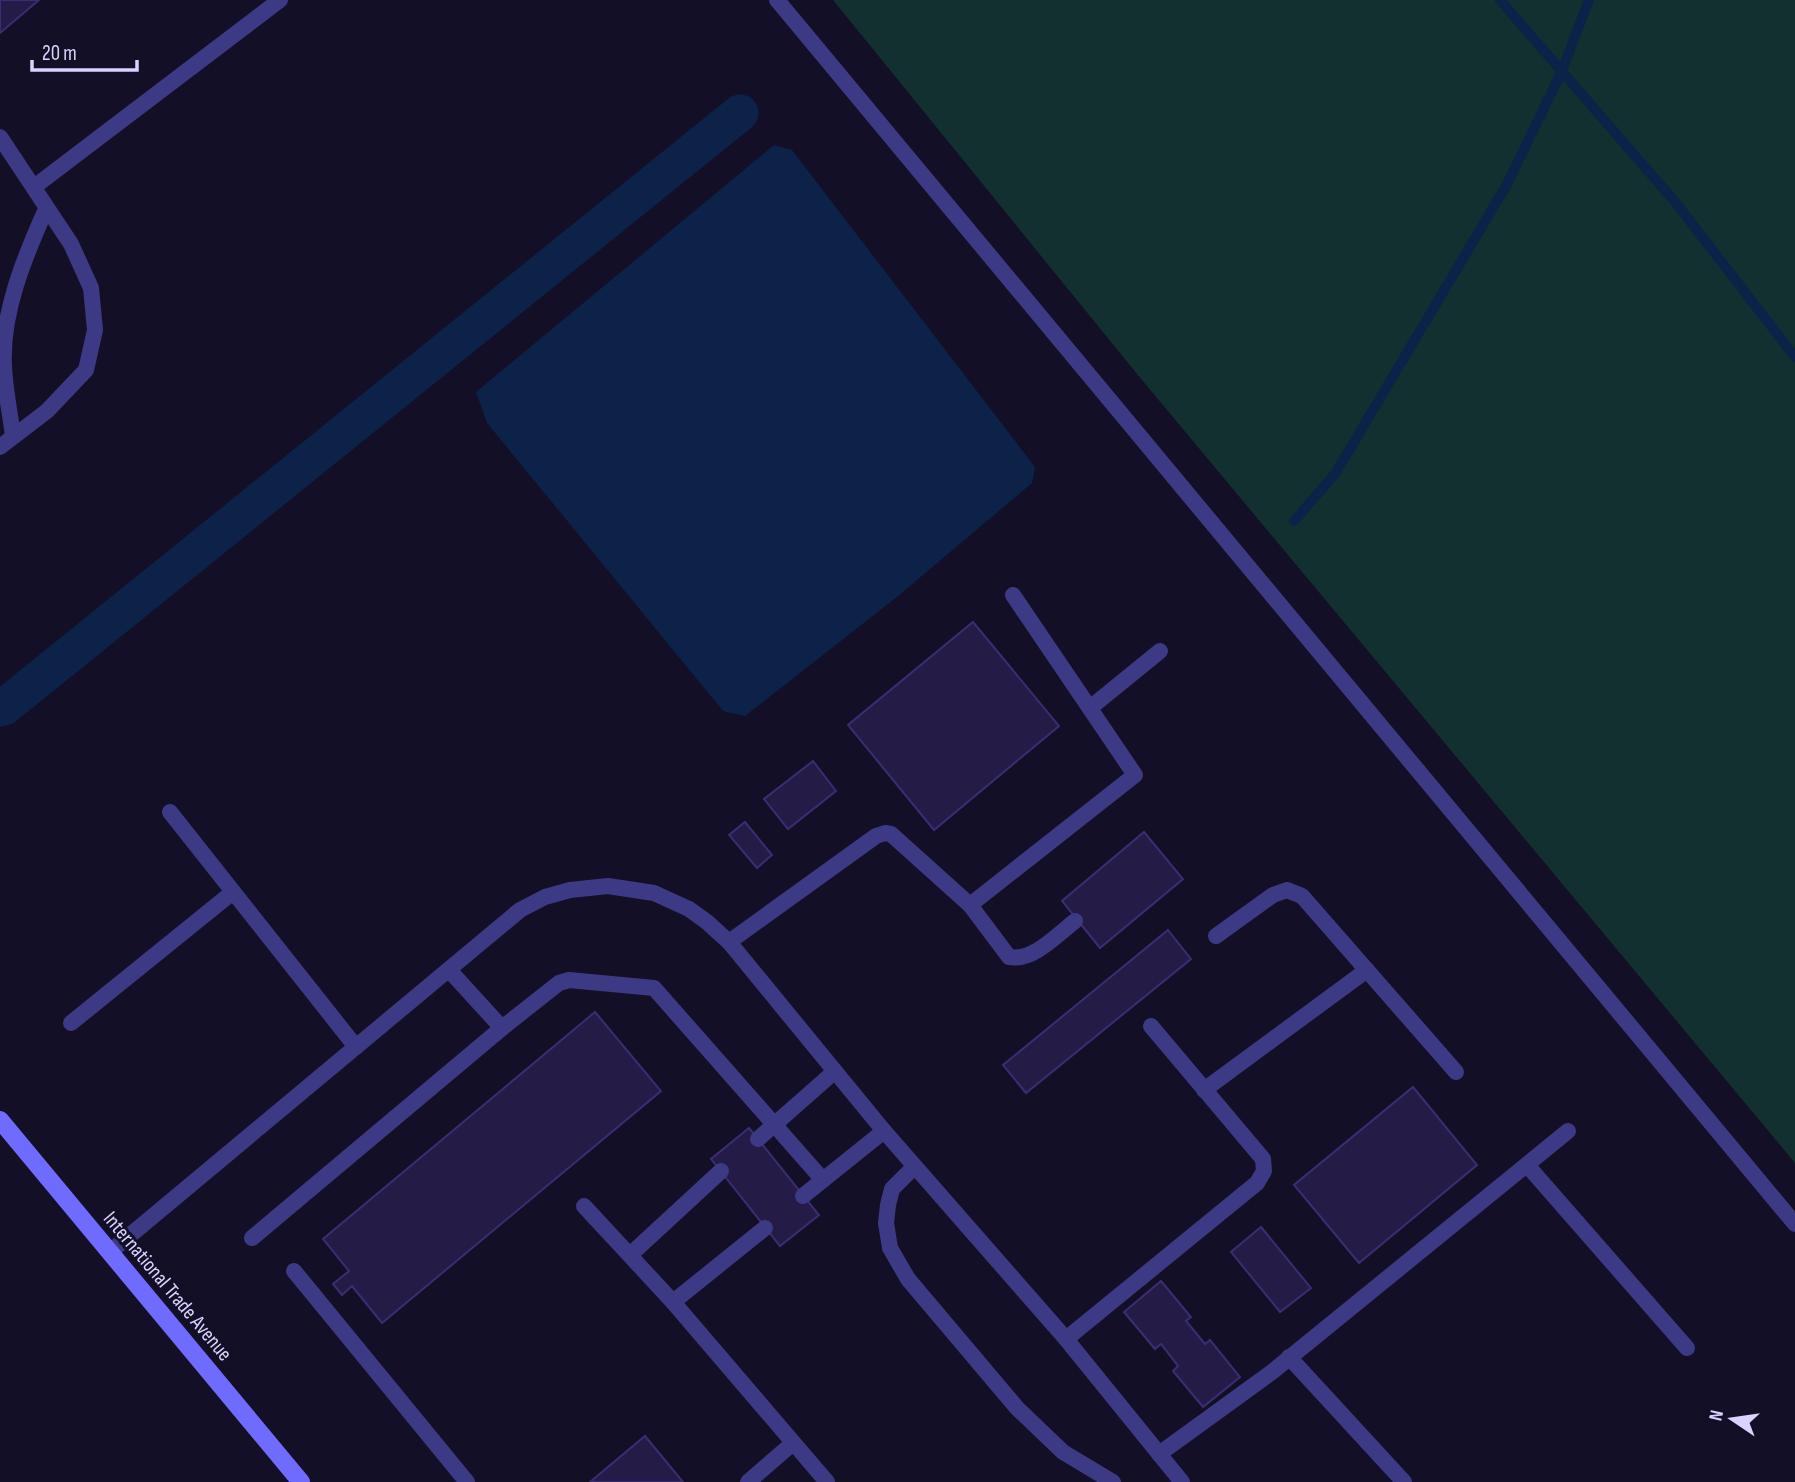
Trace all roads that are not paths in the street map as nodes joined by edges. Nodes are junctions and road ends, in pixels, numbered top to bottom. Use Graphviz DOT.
graph roads {
  1 [pos="280,0"];
  2 [pos="777,0"];
  3 [pos="0,137"];
  4 [pos="34,187"];
  5 [pos="46,209"];
  6 [pos="6,441"];
  7 [pos="1013,595"];
  8 [pos="1160,651"];
  9 [pos="1090,708"];
  10 [pos="170,812"];
  11 [pos="233,892"];
  12 [pos="970,905"];
  13 [pos="1075,921"];
  14 [pos="1216,936"];
  15 [pos="729,942"];
  16 [pos="1367,970"];
  17 [pos="450,971"];
  18 [pos="71,1023"];
  19 [pos="1150,1026"];
  20 [pos="502,1028"];
  21 [pos="356,1047"];
  22 [pos="834,1072"];
  23 [pos="1456,1072"];
  24 [pos="1204,1090"];
  25 [pos="0,1120"];
  26 [pos="774,1127"];
  27 [pos="884,1131"];
  28 [pos="1569,1131"];
  29 [pos="758,1139"];
  30 [pos="1527,1165"];
  31 [pos="914,1167"];
  32 [pos="721,1171"];
  33 [pos="823,1180"];
  34 [pos="803,1196"];
  35 [pos="584,1206"];
  36 [pos="1795,1224"];
  37 [pos="765,1228"];
  38 [pos="252,1238"];
  39 [pos="110,1252"];
  40 [pos="630,1255"];
  41 [pos="294,1271"];
  42 [pos="673,1302"];
  43 [pos="1066,1339"];
  44 [pos="1687,1348"];
  45 [pos="1289,1357"];
  46 [pos="793,1443"];
  47 [pos="1159,1454"];
  48 [pos="300,1482"];
  49 [pos="467,1482"];
  50 [pos="748,1482"];
  51 [pos="827,1482"];
  52 [pos="1112,1482"];
  53 [pos="1182,1482"];
  54 [pos="1404,1482"];
  1 -- 4 [label="lane"];
  2 -- 36 [label="lane"];
  3 -- 4 [label="lane"];
  4 -- 5 [label="lane"];
  5 -- 6 [label="lane"];
  5 -- 6 [label="lane"];
  7 -- 9 [label="lane"];
  8 -- 9 [label="lane"];
  9 -- 12 [label="lane"];
  10 -- 11 [label="lane"];
  11 -- 18 [label="lane"];
  11 -- 21 [label="lane"];
  12 -- 13 [label="lane"];
  12 -- 15 [label="lane"];
  14 -- 16 [label="lane"];
  15 -- 17 [label="lane"];
  15 -- 22 [label="lane"];
  16 -- 23 [label="lane"];
  16 -- 24 [label="lane"];
  17 -- 20 [label="lane"];
  17 -- 21 [label="lane"];
  19 -- 24 [label="lane"];
  20 -- 26 [label="lane"];
  20 -- 38 [label="lane"];
  21 -- 39 [label="lane"];
  22 -- 26 [label="lane"];
  22 -- 27 [label="lane"];
  24 -- 43 [label="lane"];
  25 -- 39 [label="street, International Trade Avenue"];
  26 -- 29 [label="lane"];
  26 -- 33 [label="lane"];
  27 -- 31 [label="lane"];
  27 -- 33 [label="lane"];
  28 -- 30 [label="lane"];
  30 -- 44 [label="lane"];
  30 -- 45 [label="lane"];
  31 -- 43 [label="lane"];
  31 -- 52 [label="lane"];
  32 -- 40 [label="lane"];
  33 -- 34 [label="lane"];
  35 -- 40 [label="lane"];
  37 -- 42 [label="lane"];
  39 -- 48 [label="street, International Trade Avenue"];
  40 -- 42 [label="lane"];
  41 -- 49 [label="lane"];
  42 -- 46 [label="lane"];
  43 -- 47 [label="lane"];
  45 -- 47 [label="lane"];
  45 -- 54 [label="lane"];
  46 -- 50 [label="lane"];
  46 -- 51 [label="lane"];
  47 -- 53 [label="lane"];
}
